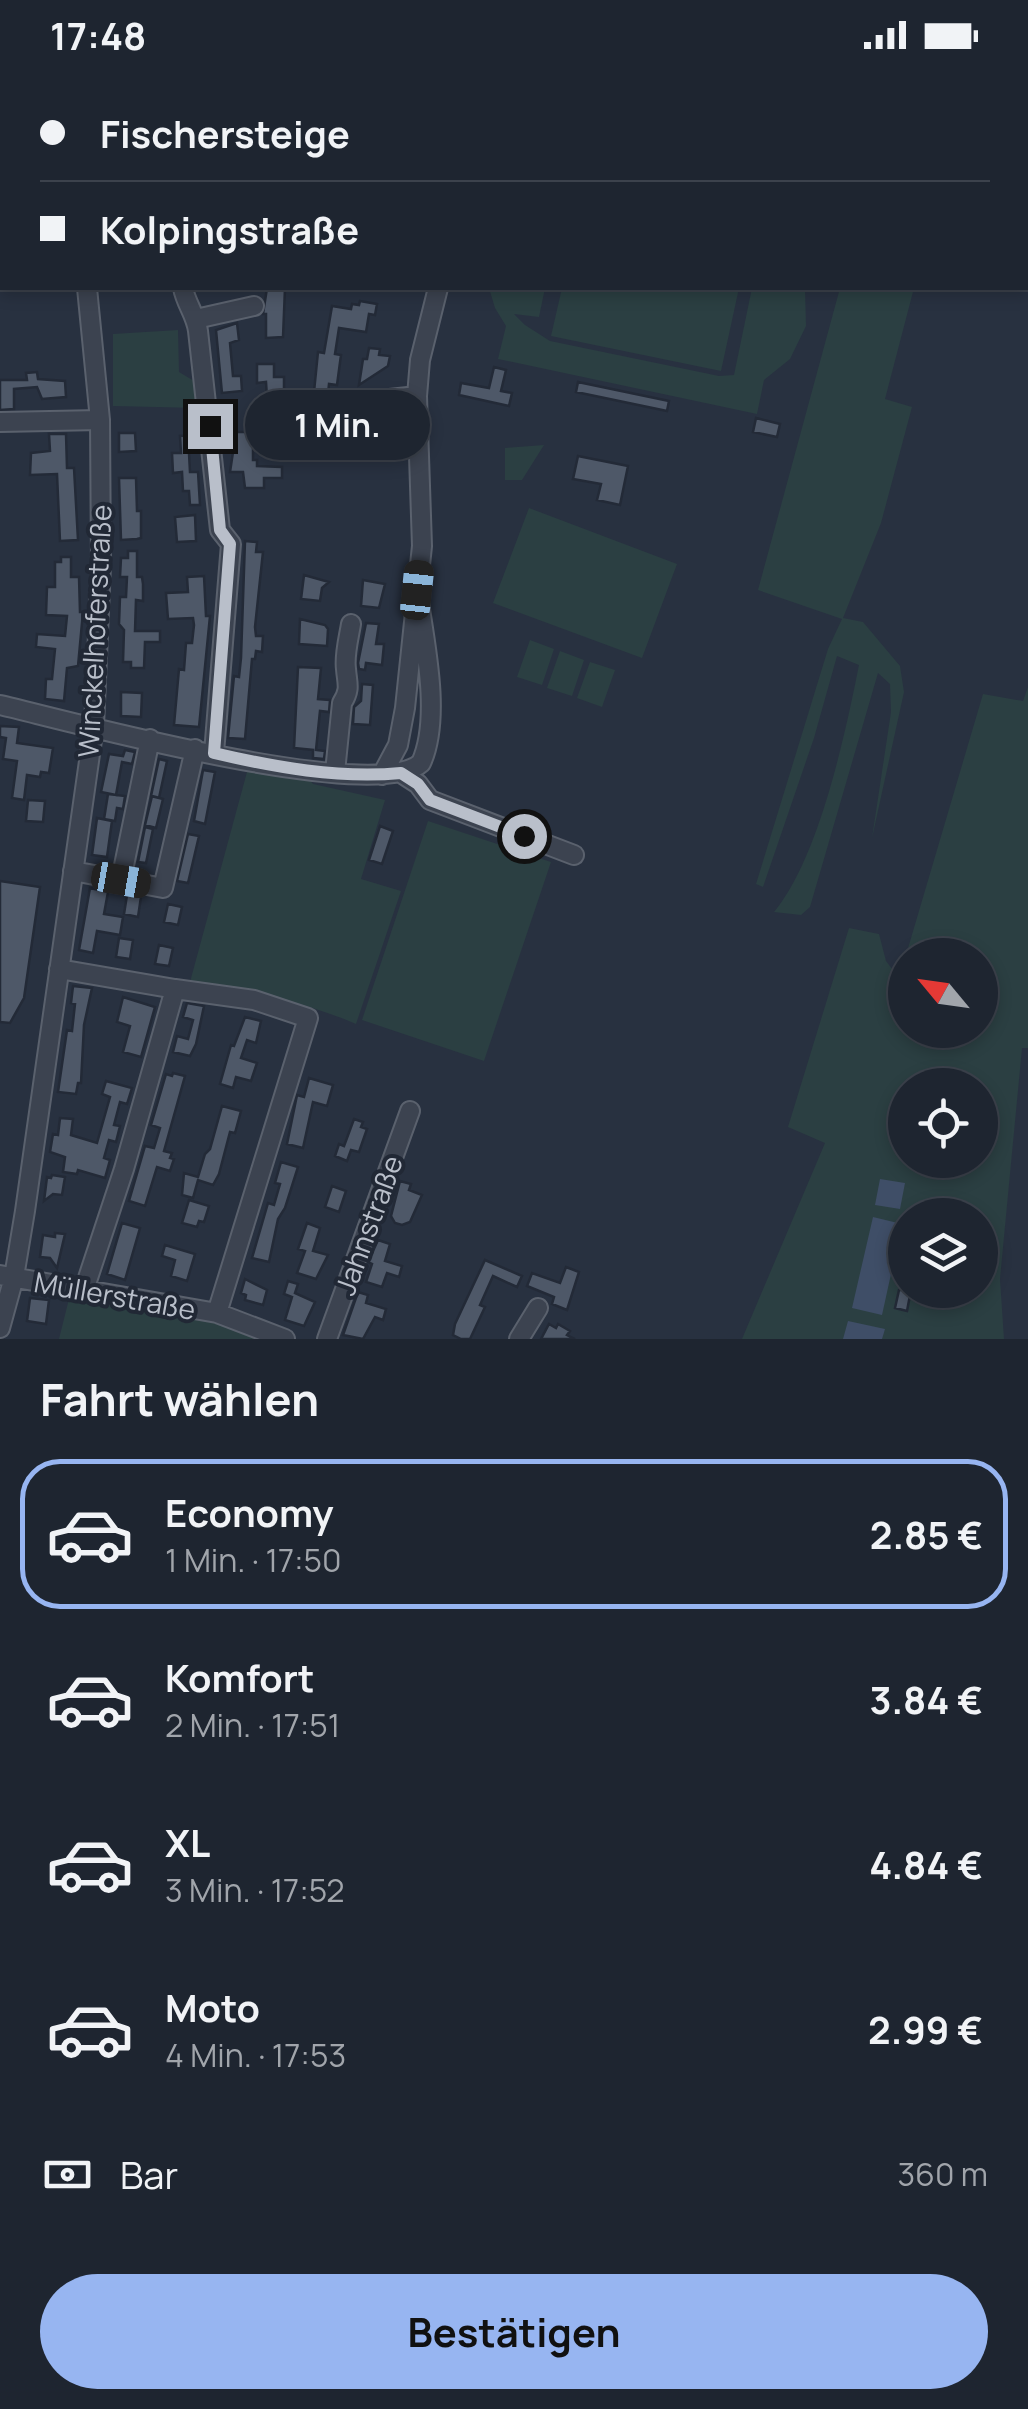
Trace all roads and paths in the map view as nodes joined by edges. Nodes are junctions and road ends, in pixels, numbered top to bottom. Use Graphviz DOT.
graph roads {
  1 [pos="87,290"];
  2 [pos="184,290"];
  3 [pos="438,290"];
  4 [pos="254,306"];
  5 [pos="196,319"];
  6 [pos="416,396"];
  7 [pos="344,404"];
  8 [pos="100,420"];
  9 [pos="0,422"];
  10 [pos="417,590"];
  11 [pos="350,624"];
  12 [pos="0,705"];
  13 [pos="94,726"];
  14 [pos="150,739"];
  15 [pos="204,751"];
  16 [pos="335,772"];
  17 [pos="392,774"];
  18 [pos="574,855"];
  19 [pos="73,871"];
  20 [pos="121,880"];
  21 [pos="59,969"];
  22 [pos="175,990"];
  23 [pos="410,1111"];
  24 [pos="7,1276"];
  25 [pos="84,1290"];
  26 [pos="538,1308"];
  27 [pos="217,1313"];
  28 [pos="0,1328"];
  29 [pos="285,1339"];
  30 [pos="327,1339"];
  31 [pos="519,1339"];
  1 -- 8 [label="street, Winckelhoferstraße"];
  2 -- 5 [label="street"];
  3 -- 6 [label="street"];
  4 -- 5 [label="street"];
  5 -- 15 [label="street"];
  6 -- 7 [label="street"];
  6 -- 10 [label="street"];
  8 -- 9 [label="street"];
  8 -- 13 [label="street, Winckelhoferstraße"];
  10 -- 17 [label="street"];
  10 -- 17 [label="street"];
  11 -- 16 [label="street"];
  12 -- 13 [label="street"];
  13 -- 14 [label="street"];
  13 -- 19 [label="street, Winckelhoferstraße"];
  14 -- 15 [label="street"];
  14 -- 20 [label="street"];
  15 -- 16 [label="street"];
  15 -- 20 [label="street"];
  16 -- 17 [label="street"];
  17 -- 18 [label="street"];
  19 -- 20 [label="street"];
  19 -- 21 [label="street, Winckelhoferstraße"];
  21 -- 22 [label="street"];
  21 -- 24 [label="street, Winckelhoferstraße"];
  22 -- 25 [label="street"];
  22 -- 27 [label="street"];
  23 -- 30 [label="street, Jahnstraße"];
  24 -- 25 [label="street, Müllerstraße"];
  24 -- 28 [label="street, Winckelhoferstraße"];
  25 -- 27 [label="street, Müllerstraße"];
  26 -- 31 [label="street"];
  27 -- 29 [label="street, Müllerstraße"];
}
